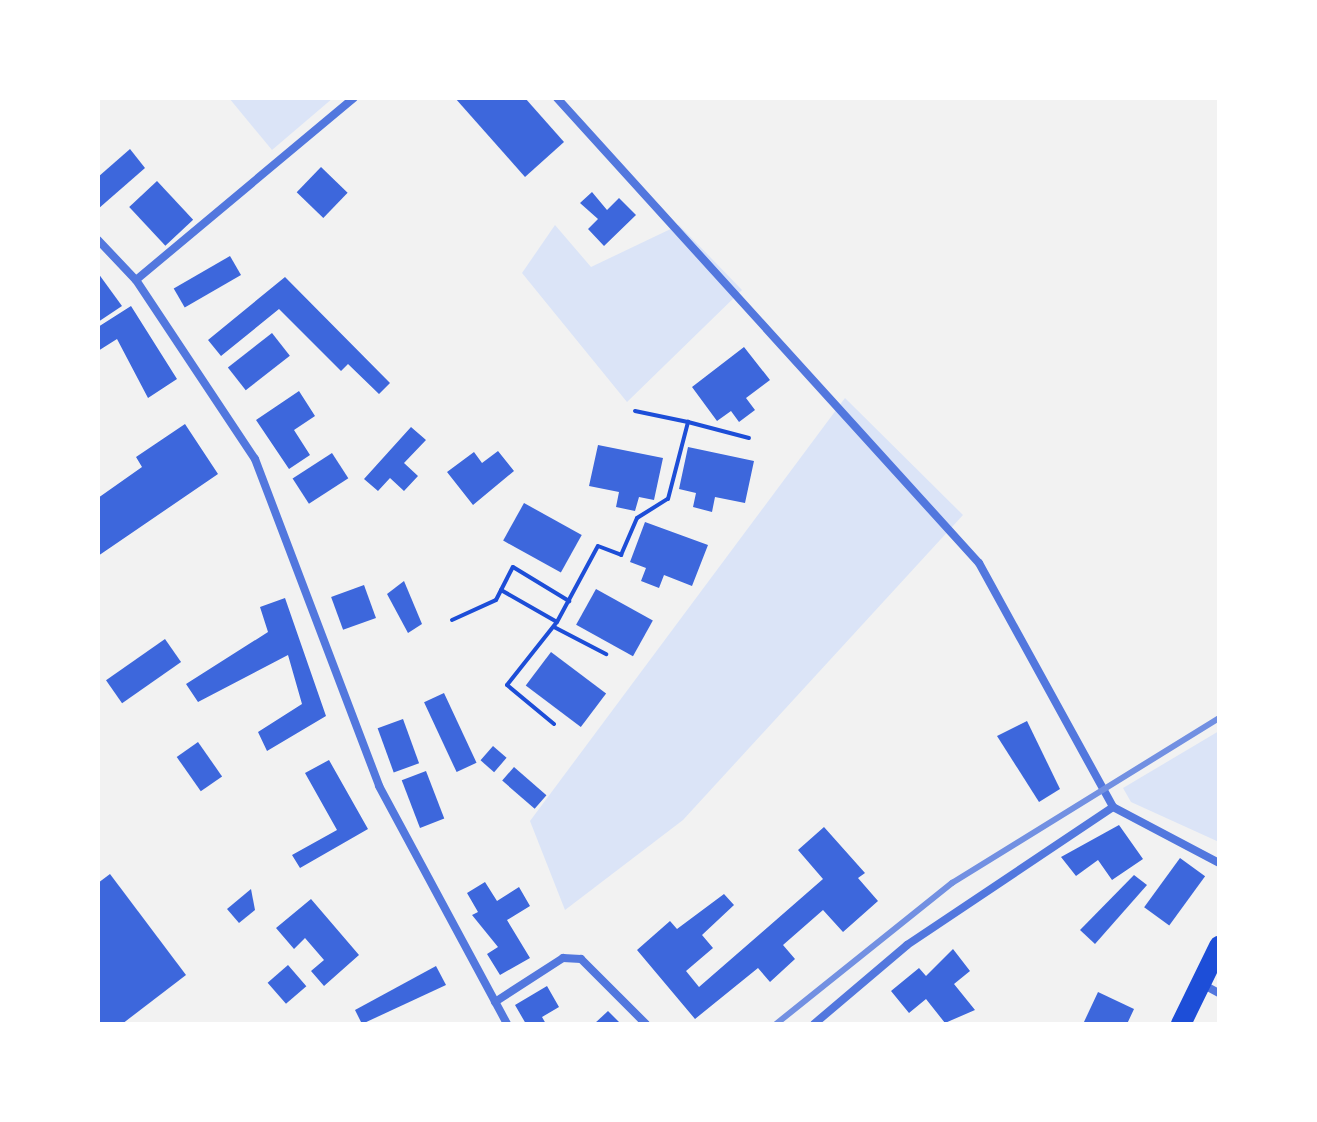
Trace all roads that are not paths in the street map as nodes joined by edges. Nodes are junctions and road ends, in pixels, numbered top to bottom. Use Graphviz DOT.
graph roads {
  1 [pos="354,98"];
  2 [pos="557,98"];
  3 [pos="98,240"];
  4 [pos="136,280"];
  5 [pos="1113,807"];
  6 [pos="1219,863"];
  7 [pos="1219,946"];
  8 [pos="1198,982"];
  9 [pos="1219,993"];
  10 [pos="495,1002"];
  11 [pos="507,1024"];
  12 [pos="646,1024"];
  13 [pos="814,1024"];
  14 [pos="1181,1024"];
  1 -- 4 [label="street"];
  2 -- 5 [label="street"];
  3 -- 4 [label="street"];
  4 -- 10 [label="street"];
  5 -- 6 [label="street"];
  5 -- 13 [label="street"];
  7 -- 8 [label="main road"];
  8 -- 9 [label="street"];
  8 -- 14 [label="main road"];
  10 -- 11 [label="street"];
  10 -- 12 [label="street"];
}
